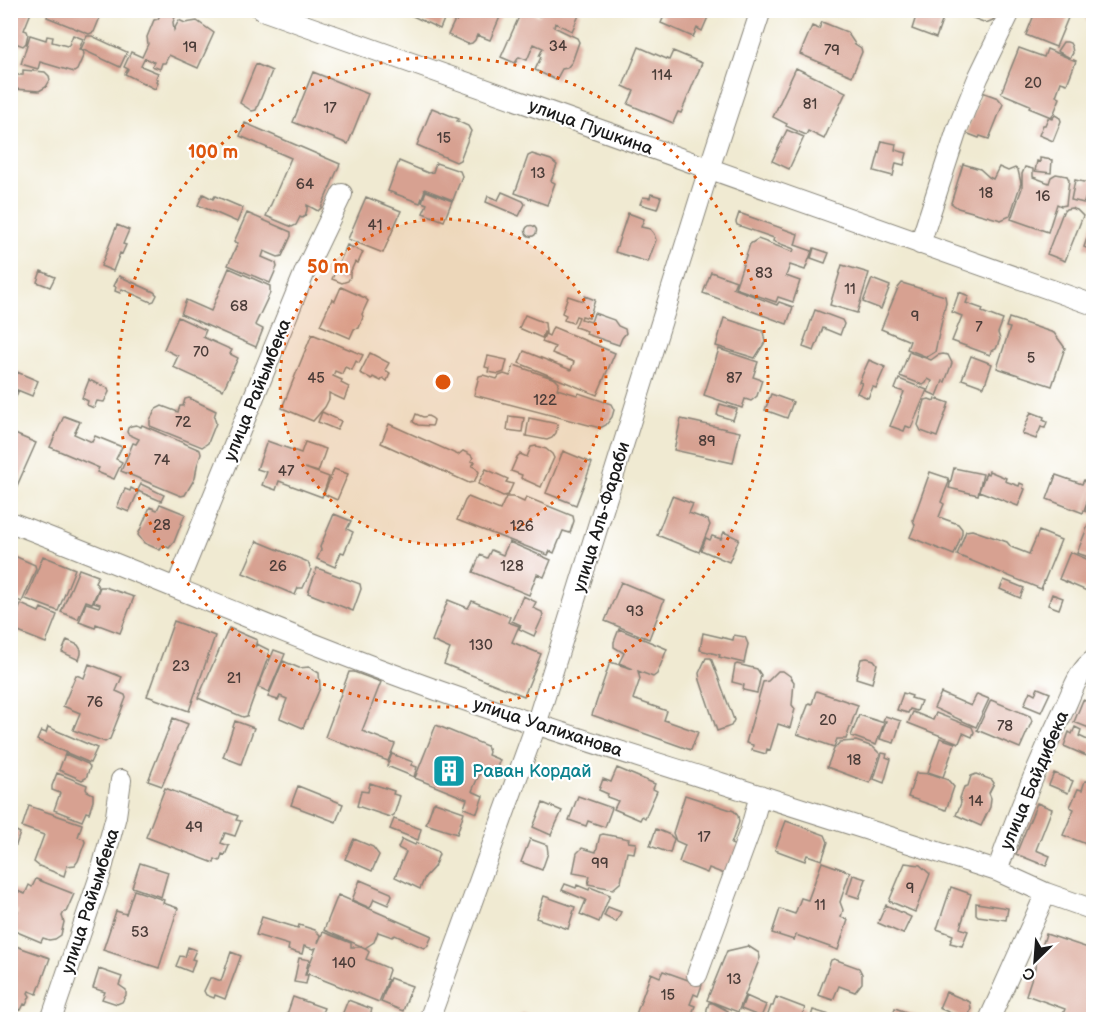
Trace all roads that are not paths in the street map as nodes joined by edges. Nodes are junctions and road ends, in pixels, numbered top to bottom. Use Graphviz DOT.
graph roads {
  1 [pos="262,10"];
  2 [pos="761,10"];
  3 [pos="1011,10"];
  4 [pos="709,169"];
  5 [pos="342,194"];
  6 [pos="920,244"];
  7 [pos="1094,305"];
  8 [pos="10,522"];
  9 [pos="176,588"];
  10 [pos="1094,660"];
  11 [pos="536,725"];
  12 [pos="121,780"];
  13 [pos="760,795"];
  14 [pos="997,871"];
  15 [pos="1046,893"];
  16 [pos="1094,910"];
  17 [pos="697,975"];
  18 [pos="51,1020"];
  19 [pos="429,1020"];
  20 [pos="988,1020"];
  1 -- 4 [label="street, улица Пушкина"];
  2 -- 4 [label="street, улица Аль-Фараби"];
  3 -- 6 [label="street"];
  4 -- 6 [label="street, улица Пушкина"];
  4 -- 11 [label="street, улица Аль-Фараби"];
  5 -- 9 [label="street, улица Райымбека"];
  6 -- 7 [label="street, улица Пушкина"];
  8 -- 9 [label="street, улица Уалиханова"];
  9 -- 11 [label="street, улица Уалиханова"];
  10 -- 14 [label="street, улица Байдибека"];
  11 -- 13 [label="street, улица Уалиханова"];
  11 -- 19 [label="street, улица Аль-Фараби"];
  12 -- 18 [label="street, улица Райымбека"];
  13 -- 14 [label="street, улица Уалиханова"];
  13 -- 17 [label="street"];
  14 -- 15 [label="street, улица Уалиханова"];
  15 -- 16 [label="street, улица Уалиханова"];
  15 -- 20 [label="street"];
}
